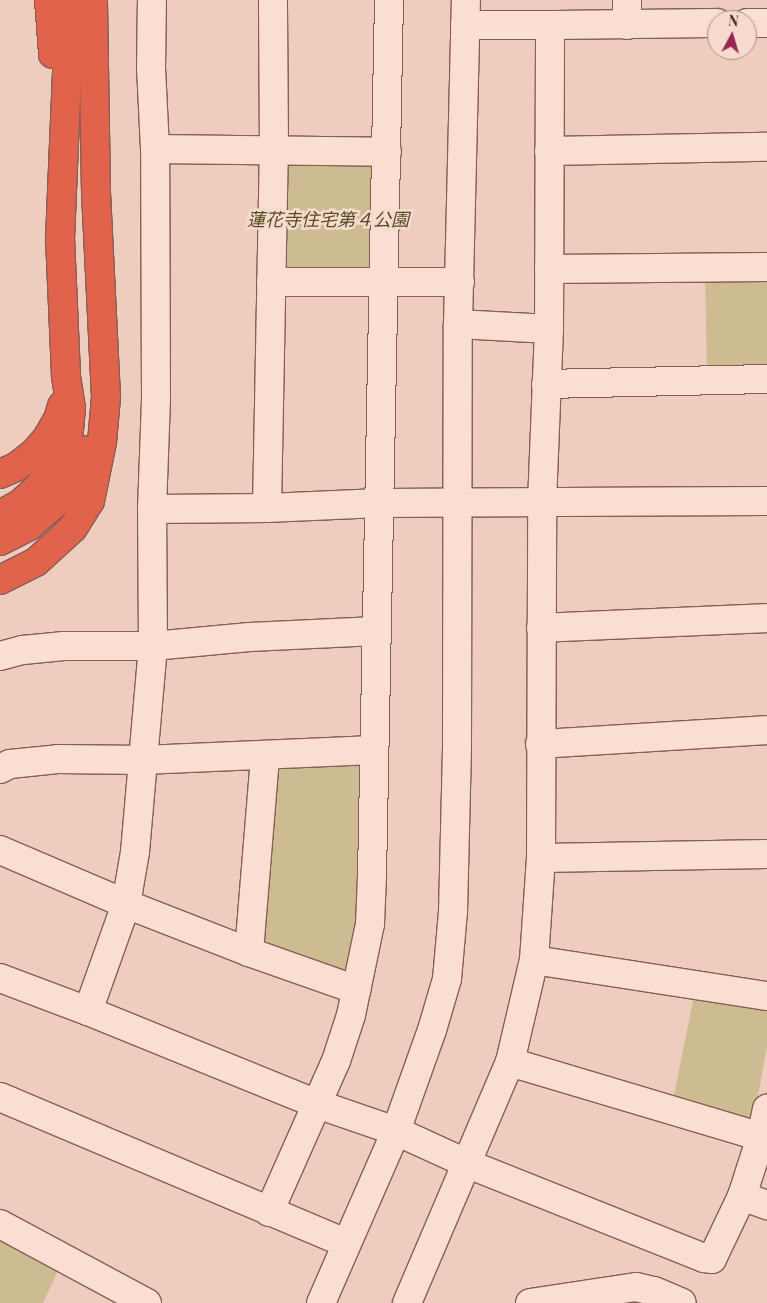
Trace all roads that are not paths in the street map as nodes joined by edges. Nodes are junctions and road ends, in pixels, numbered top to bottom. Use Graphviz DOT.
graph roads {
  1 [pos="49,0"];
  2 [pos="70,0"];
  3 [pos="93,0"];
  4 [pos="108,0"];
  5 [pos="152,0"];
  6 [pos="273,0"];
  7 [pos="389,0"];
  8 [pos="465,12"];
  9 [pos="627,12"];
  10 [pos="707,22"];
  11 [pos="550,25"];
  12 [pos="767,146"];
  13 [pos="155,149"];
  14 [pos="274,150"];
  15 [pos="549,151"];
  16 [pos="387,152"];
  17 [pos="61,188"];
  18 [pos="96,194"];
  19 [pos="767,267"];
  20 [pos="549,270"];
  21 [pos="384,281"];
  22 [pos="272,282"];
  23 [pos="460,282"];
  24 [pos="458,324"];
  25 [pos="549,328"];
  26 [pos="66,375"];
  27 [pos="767,379"];
  28 [pos="546,384"];
  29 [pos="106,397"];
  30 [pos="0,474"];
  31 [pos="767,501"];
  32 [pos="380,503"];
  33 [pos="457,503"];
  34 [pos="542,503"];
  35 [pos="152,508"];
  36 [pos="267,508"];
  37 [pos="0,515"];
  38 [pos="0,541"];
  39 [pos="0,580"];
  40 [pos="767,618"];
  41 [pos="541,628"];
  42 [pos="376,631"];
  43 [pos="152,646"];
  44 [pos="0,656"];
  45 [pos="767,730"];
  46 [pos="540,744"];
  47 [pos="374,750"];
  48 [pos="265,756"];
  49 [pos="143,760"];
  50 [pos="0,769"];
  51 [pos="0,850"];
  52 [pos="767,854"];
  53 [pos="541,858"];
  54 [pos="126,904"];
  55 [pos="249,952"];
  56 [pos="534,960"];
  57 [pos="1,983"];
  58 [pos="357,990"];
  59 [pos="767,996"];
  60 [pos="88,1011"];
  61 [pos="510,1062"];
  62 [pos="0,1097"];
  63 [pos="317,1104"];
  64 [pos="767,1109"];
  65 [pos="396,1131"];
  66 [pos="761,1138"];
  67 [pos="468,1164"];
  68 [pos="755,1200"];
  69 [pos="269,1212"];
  70 [pos="0,1224"];
  71 [pos="346,1243"];
  72 [pos="330,1300"];
  73 [pos="147,1303"];
  74 [pos="407,1303"];
  75 [pos="530,1303"];
  76 [pos="682,1303"];
  1 -- 17 [label="highway"];
  2 -- 17 [label="highway"];
  3 -- 18 [label="highway"];
  4 -- 18 [label="highway"];
  5 -- 13 [label="street"];
  6 -- 14 [label="street"];
  7 -- 16 [label="street"];
  8 -- 11 [label="street"];
  8 -- 23 [label="street"];
  9 -- 10 [label="street"];
  9 -- 11 [label="street"];
  11 -- 15 [label="street"];
  12 -- 15 [label="street"];
  13 -- 14 [label="street"];
  13 -- 35 [label="street"];
  14 -- 16 [label="street"];
  14 -- 22 [label="street"];
  15 -- 20 [label="street"];
  16 -- 21 [label="street"];
  17 -- 26 [label="highway"];
  18 -- 29 [label="highway"];
  19 -- 20 [label="street"];
  20 -- 25 [label="street"];
  21 -- 22 [label="street"];
  21 -- 23 [label="street"];
  21 -- 32 [label="street"];
  22 -- 36 [label="street"];
  23 -- 24 [label="street"];
  24 -- 25 [label="street"];
  24 -- 33 [label="street"];
  25 -- 28 [label="street"];
  26 -- 30 [label="highway"];
  26 -- 37 [label="highway"];
  27 -- 28 [label="street"];
  28 -- 34 [label="street"];
  29 -- 38 [label="highway"];
  29 -- 39 [label="highway"];
  31 -- 34 [label="street"];
  32 -- 33 [label="street"];
  32 -- 36 [label="street"];
  32 -- 42 [label="street"];
  33 -- 34 [label="street"];
  33 -- 65 [label="street"];
  34 -- 41 [label="street"];
  35 -- 36 [label="street"];
  35 -- 43 [label="street"];
  40 -- 41 [label="street"];
  41 -- 46 [label="street"];
  42 -- 43 [label="street"];
  42 -- 47 [label="street"];
  43 -- 44 [label="street"];
  43 -- 49 [label="street"];
  45 -- 46 [label="street"];
  46 -- 53 [label="street"];
  47 -- 48 [label="street"];
  47 -- 58 [label="street"];
  48 -- 49 [label="street"];
  48 -- 55 [label="street"];
  49 -- 50 [label="street"];
  49 -- 54 [label="street"];
  51 -- 54 [label="street"];
  52 -- 53 [label="street"];
  53 -- 56 [label="street"];
  54 -- 55 [label="street"];
  54 -- 60 [label="street"];
  55 -- 58 [label="street"];
  56 -- 59 [label="street"];
  56 -- 61 [label="street"];
  57 -- 60 [label="street"];
  58 -- 63 [label="street"];
  60 -- 63 [label="street"];
  61 -- 66 [label="street"];
  61 -- 67 [label="street"];
  62 -- 69 [label="street"];
  63 -- 65 [label="street"];
  63 -- 69 [label="street"];
  64 -- 66 [label="street"];
  65 -- 67 [label="street"];
  65 -- 71 [label="street"];
  66 -- 68 [label="street"];
  67 -- 68 [label="street"];
  67 -- 74 [label="street"];
  69 -- 71 [label="street"];
  70 -- 73 [label="street"];
  71 -- 72 [label="street"];
  75 -- 76 [label="street"];
}
